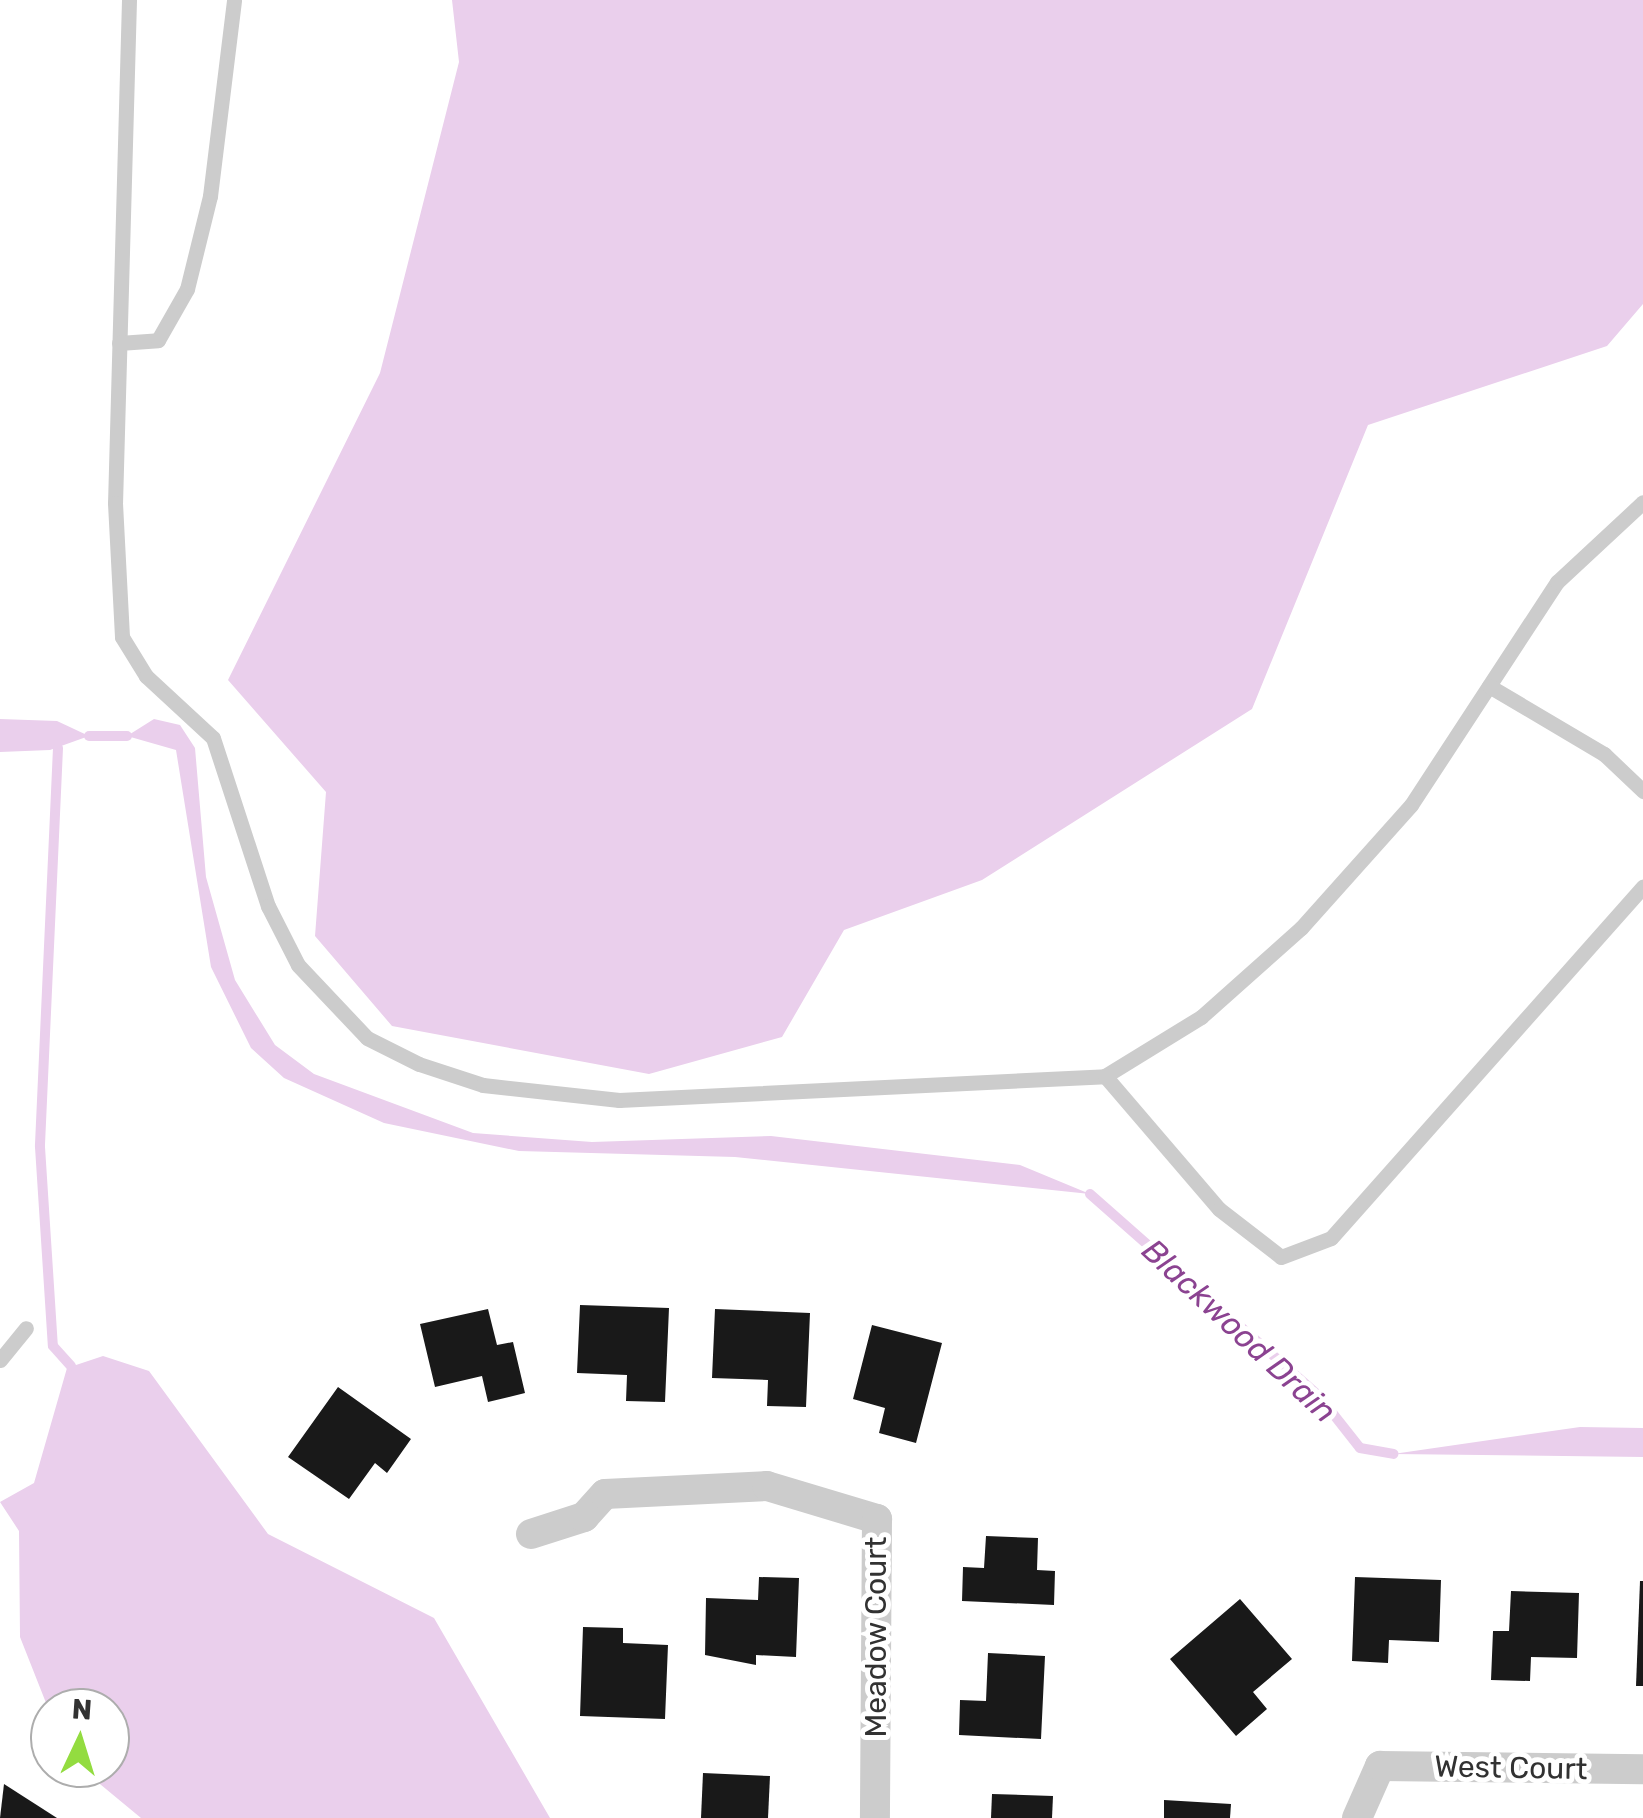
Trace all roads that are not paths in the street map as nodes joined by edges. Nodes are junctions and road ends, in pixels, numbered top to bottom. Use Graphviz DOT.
graph roads {
  1 [pos="129,0"];
  2 [pos="234,0"];
  3 [pos="119,343"];
  4 [pos="1643,502"];
  5 [pos="1489,686"];
  6 [pos="1643,791"];
  7 [pos="1643,887"];
  8 [pos="1105,1076"];
  9 [pos="26,1328"];
  10 [pos="0,1360"];
  11 [pos="531,1534"];
  12 [pos="1643,1769"];
  13 [pos="875,1818"];
  14 [pos="1356,1818"];
  1 -- 3 [label="lane"];
  2 -- 3 [label="lane"];
  3 -- 8 [label="lane"];
  4 -- 5 [label="lane"];
  5 -- 6 [label="lane"];
  5 -- 8 [label="lane"];
  7 -- 8 [label="lane"];
  9 -- 10 [label="lane"];
  11 -- 13 [label="street, Meadow Court"];
  12 -- 14 [label="street, West Court"];
}
